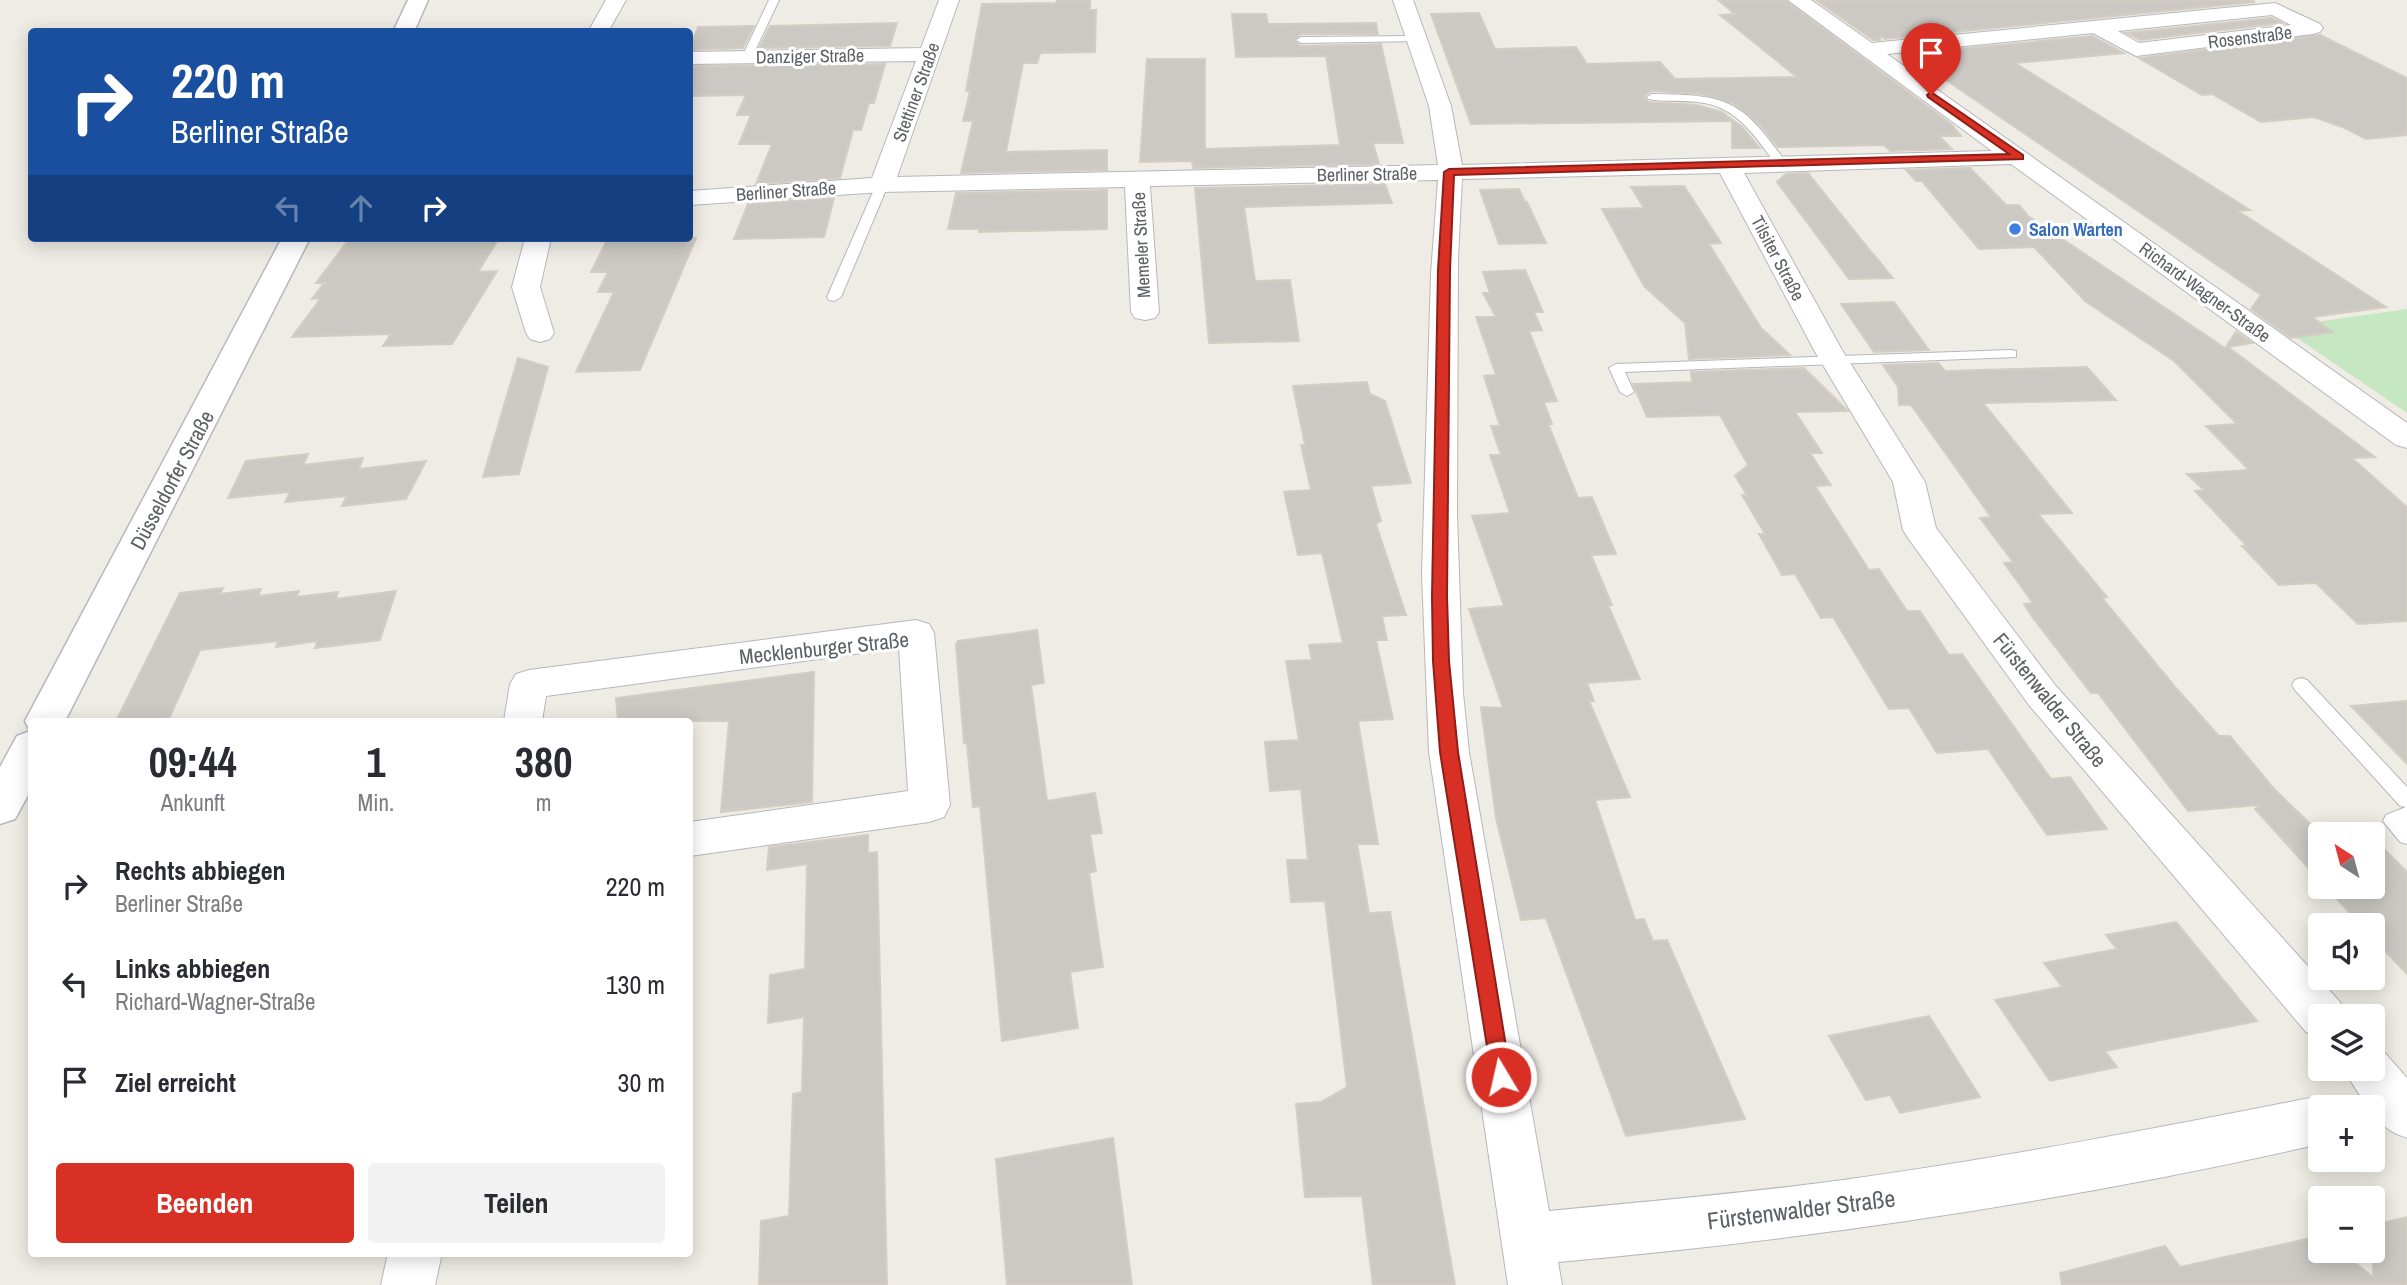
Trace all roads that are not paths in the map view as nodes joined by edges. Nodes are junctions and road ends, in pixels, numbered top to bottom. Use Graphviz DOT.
graph roads {
  1 [pos="418,0"];
  2 [pos="616,0"];
  3 [pos="774,0"];
  4 [pos="949,0"];
  5 [pos="1403,0"];
  6 [pos="1798,0"];
  7 [pos="2096,27"];
  8 [pos="405,28"];
  9 [pos="600,28"];
  10 [pos="1417,39"];
  11 [pos="1301,40"];
  12 [pos="1868,50"];
  13 [pos="930,54"];
  14 [pos="747,57"];
  15 [pos="693,58"];
  16 [pos="1652,97"];
  17 [pos="2020,157"];
  18 [pos="1782,164"];
  19 [pos="1728,166"];
  20 [pos="1449,172"];
  21 [pos="1138,178"];
  22 [pos="882,185"];
  23 [pos="693,198"];
  24 [pos="294,242"];
  25 [pos="537,242"];
  26 [pos="834,297"];
  27 [pos="1145,312"];
  28 [pos="540,333"];
  29 [pos="2011,354"];
  30 [pos="1831,356"];
  31 [pos="1627,392"];
  32 [pos="2407,438"];
  33 [pos="2301,685"];
  34 [pos="47,718"];
  35 [pos="523,718"];
  36 [pos="28,754"];
  37 [pos="2407,800"];
  38 [pos="0,807"];
  39 [pos="2407,815"];
  40 [pos="2407,836"];
  41 [pos="693,839"];
  42 [pos="2312,1004"];
  43 [pos="2308,1122"];
  44 [pos="414,1257"];
  45 [pos="1531,1262"];
  46 [pos="408,1285"];
  1 -- 8 [label="street"];
  2 -- 9 [label="street"];
  3 -- 14 [label="lane"];
  4 -- 13 [label="street, Stettiner Straße"];
  5 -- 10 [label="street"];
  6 -- 12 [label="street, Richard-Wagner-Straße"];
  7 -- 7 [label="street, Rosenstraße"];
  7 -- 12 [label="street, Rosenstraße"];
  10 -- 11 [label="lane"];
  10 -- 20 [label="street"];
  12 -- 17 [label="street, Richard-Wagner-Straße"];
  13 -- 14 [label="street, Danziger Straße"];
  13 -- 22 [label="street, Stettiner Straße"];
  14 -- 15 [label="street, Danziger Straße"];
  16 -- 18 [label="lane"];
  17 -- 18 [label="street, Berliner Straße"];
  17 -- 32 [label="street, Richard-Wagner-Straße"];
  18 -- 19 [label="street, Berliner Straße"];
  19 -- 20 [label="street, Berliner Straße"];
  19 -- 30 [label="street, Tilsiter Straße"];
  20 -- 21 [label="street, Berliner Straße"];
  20 -- 45 [label="street"];
  21 -- 22 [label="street, Berliner Straße"];
  21 -- 27 [label="street, Memeler Straße"];
  22 -- 23 [label="street, Berliner Straße"];
  22 -- 26 [label="lane"];
  24 -- 34 [label="street, Düsseldorfer Straße"];
  25 -- 28 [label="street"];
  29 -- 30 [label="lane"];
  30 -- 31 [label="lane"];
  30 -- 42 [label="street, Fürstenwalder Straße"];
  33 -- 37 [label="lane"];
  35 -- 41 [label="street, Mecklenburger Straße"];
  36 -- 38 [label="street"];
  39 -- 40 [label="lane"];
  43 -- 45 [label="street, Fürstenwalder Straße"];
  44 -- 46 [label="street"];
}
